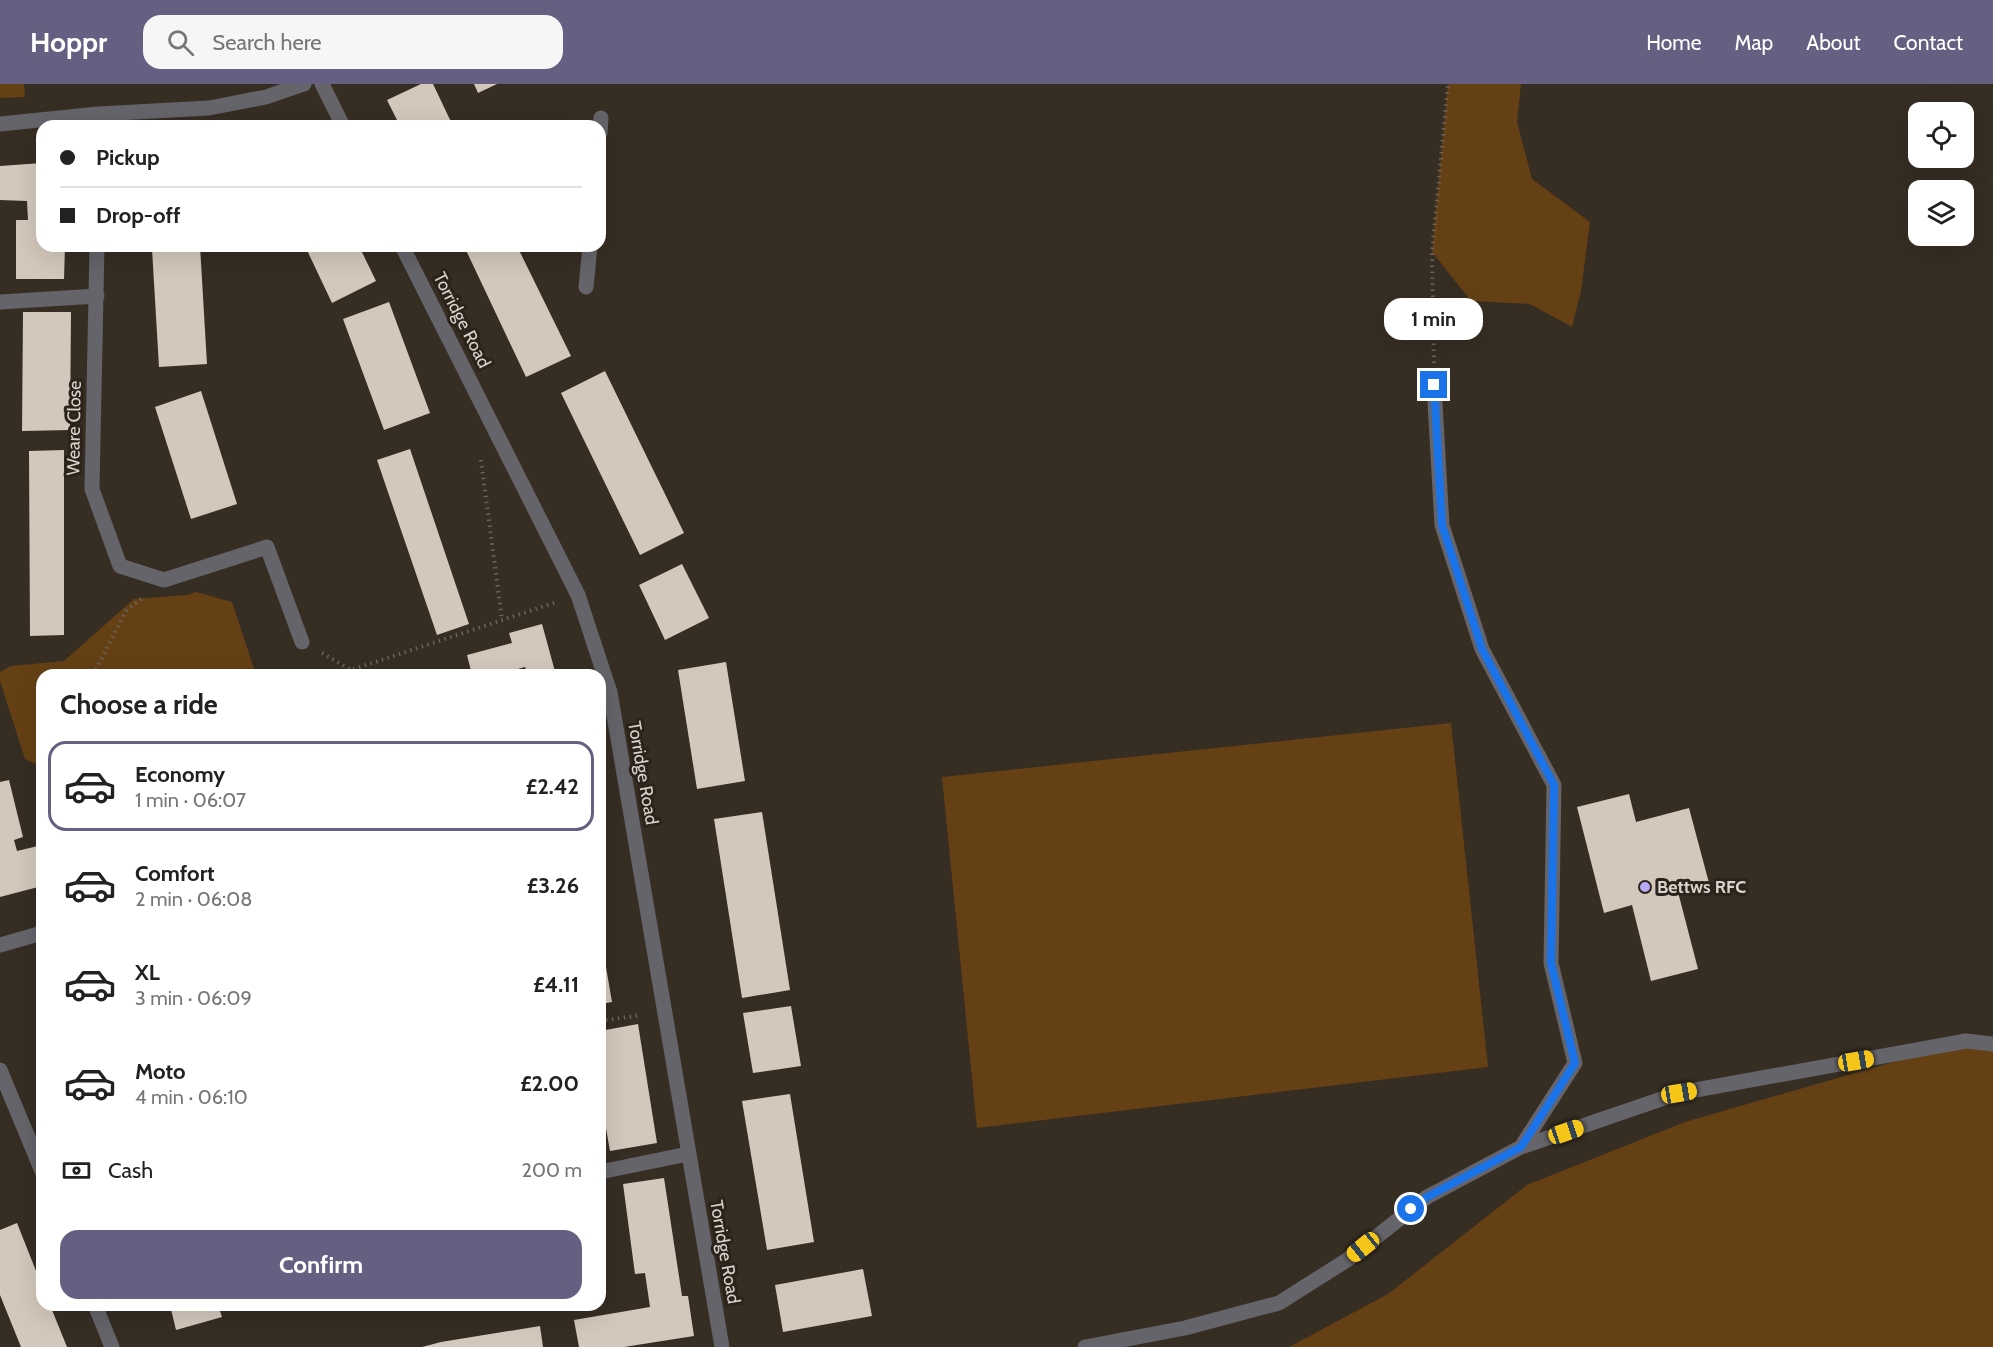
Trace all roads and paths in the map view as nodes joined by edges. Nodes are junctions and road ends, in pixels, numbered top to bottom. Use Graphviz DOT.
graph roads {
  1 [pos="304,84"];
  2 [pos="322,84"];
  3 [pos="1448,84"];
  4 [pos="98,120"];
  5 [pos="340,120"];
  6 [pos="36,123"];
  7 [pos="0,124"];
  8 [pos="97,252"];
  9 [pos="408,252"];
  10 [pos="589,252"];
  11 [pos="586,287"];
  12 [pos="97,296"];
  13 [pos="0,302"];
  14 [pos="1434,385"];
  15 [pos="481,459"];
  16 [pos="164,580"];
  17 [pos="578,595"];
  18 [pos="502,620"];
  19 [pos="302,642"];
  20 [pos="96,669"];
  21 [pos="349,669"];
  22 [pos="354,669"];
  23 [pos="602,669"];
  24 [pos="606,680"];
  25 [pos="36,935"];
  26 [pos="0,945"];
  27 [pos="664,1011"];
  28 [pos="606,1020"];
  29 [pos="1993,1044"];
  30 [pos="0,1070"];
  31 [pos="1521,1147"];
  32 [pos="688,1154"];
  33 [pos="36,1157"];
  34 [pos="606,1172"];
  35 [pos="97,1311"];
  36 [pos="111,1347"];
  37 [pos="722,1347"];
  38 [pos="1085,1347"];
  1 -- 4 [label="street"];
  2 -- 5 [label="street"];
  3 -- 14 [label="path"];
  6 -- 7 [label="street"];
  8 -- 12 [label="street, Weare Close"];
  9 -- 17 [label="street, Torridge Road"];
  10 -- 11 [label="street"];
  12 -- 13 [label="street"];
  12 -- 16 [label="street, Weare Close"];
  14 -- 31 [label="street"];
  15 -- 18 [label="path"];
  16 -- 19 [label="street"];
  16 -- 20 [label="path"];
  17 -- 18 [label="path"];
  17 -- 23 [label="street, Torridge Road"];
  18 -- 22 [label="path"];
  19 -- 21 [label="path"];
  24 -- 27 [label="street, Torridge Road"];
  25 -- 26 [label="street"];
  27 -- 28 [label="path"];
  27 -- 32 [label="street, Torridge Road"];
  29 -- 31 [label="street"];
  30 -- 33 [label="street"];
  31 -- 38 [label="street"];
  32 -- 34 [label="street"];
  32 -- 37 [label="street, Torridge Road"];
  35 -- 36 [label="street"];
}
